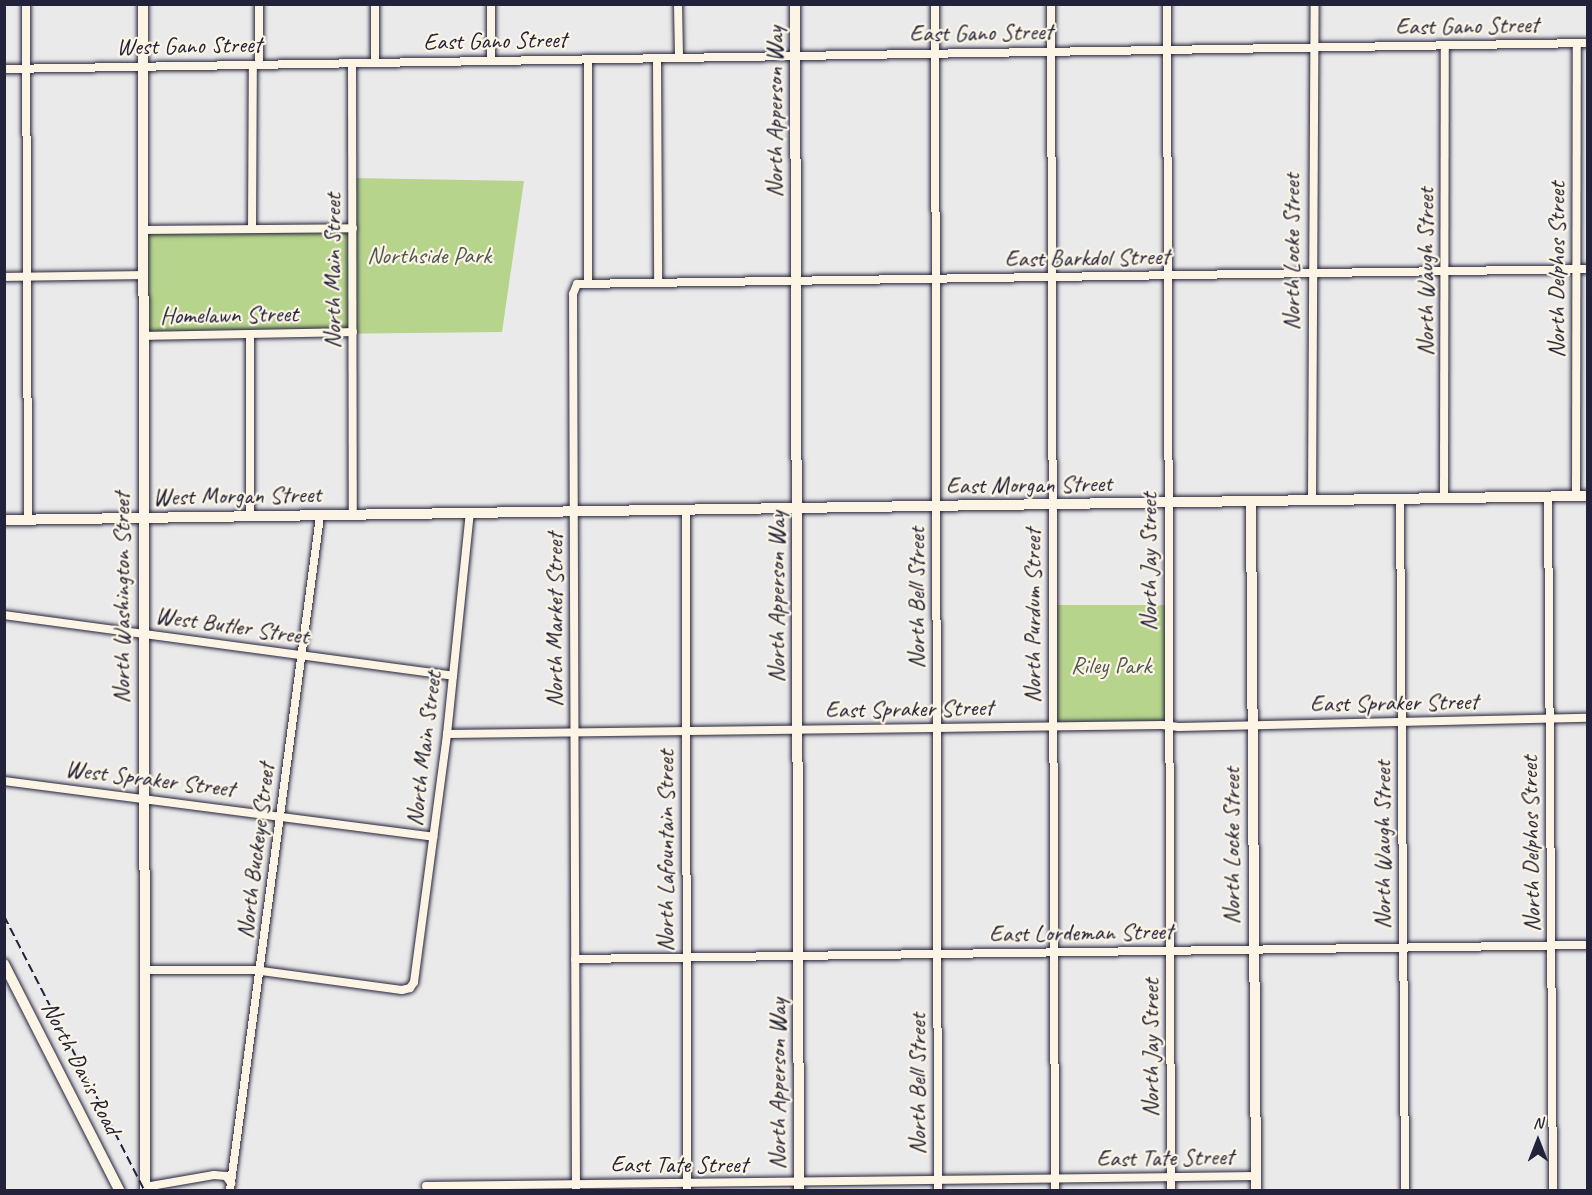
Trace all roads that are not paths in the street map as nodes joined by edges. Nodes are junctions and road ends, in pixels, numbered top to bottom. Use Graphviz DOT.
graph roads {
  1 [pos="26,4"];
  2 [pos="143,4"];
  3 [pos="259,4"];
  4 [pos="375,4"];
  5 [pos="491,4"];
  6 [pos="678,4"];
  7 [pos="795,4"];
  8 [pos="935,4"];
  9 [pos="1051,4"];
  10 [pos="1167,4"];
  11 [pos="1315,4"];
  12 [pos="1587,43"];
  13 [pos="1577,44"];
  14 [pos="1445,46"];
  15 [pos="1314,47"];
  16 [pos="1167,49"];
  17 [pos="1051,51"];
  18 [pos="935,53"];
  19 [pos="796,56"];
  20 [pos="679,58"];
  21 [pos="657,59"];
  22 [pos="588,60"];
  23 [pos="491,61"];
  24 [pos="352,63"];
  25 [pos="375,63"];
  26 [pos="256,64"];
  27 [pos="143,66"];
  28 [pos="26,68"];
  29 [pos="4,69"];
  30 [pos="352,228"];
  31 [pos="252,229"];
  32 [pos="143,230"];
  33 [pos="1577,269"];
  34 [pos="1587,269"];
  35 [pos="1445,271"];
  36 [pos="1313,274"];
  37 [pos="143,275"];
  38 [pos="1168,276"];
  39 [pos="27,277"];
  40 [pos="4,278"];
  41 [pos="1052,278"];
  42 [pos="935,279"];
  43 [pos="796,281"];
  44 [pos="658,282"];
  45 [pos="588,283"];
  46 [pos="353,332"];
  47 [pos="250,334"];
  48 [pos="143,336"];
  49 [pos="1582,496"];
  50 [pos="1548,497"];
  51 [pos="1444,499"];
  52 [pos="1400,500"];
  53 [pos="1312,501"];
  54 [pos="1251,502"];
  55 [pos="1168,503"];
  56 [pos="1052,505"];
  57 [pos="936,507"];
  58 [pos="798,509"];
  59 [pos="686,511"];
  60 [pos="574,512"];
  61 [pos="470,513"];
  62 [pos="353,515"];
  63 [pos="250,516"];
  64 [pos="320,516"];
  65 [pos="143,518"];
  66 [pos="28,519"];
  67 [pos="4,520"];
  68 [pos="4,615"];
  69 [pos="143,634"];
  70 [pos="301,655"];
  71 [pos="453,676"];
  72 [pos="1587,718"];
  73 [pos="1549,720"];
  74 [pos="1402,722"];
  75 [pos="1169,725"];
  76 [pos="1254,725"];
  77 [pos="1053,726"];
  78 [pos="937,728"];
  79 [pos="797,730"];
  80 [pos="686,733"];
  81 [pos="447,734"];
  82 [pos="575,734"];
  83 [pos="4,781"];
  84 [pos="144,798"];
  85 [pos="280,816"];
  86 [pos="433,837"];
  87 [pos="1552,945"];
  88 [pos="1587,945"];
  89 [pos="1402,948"];
  90 [pos="1254,950"];
  91 [pos="1170,951"];
  92 [pos="1054,953"];
  93 [pos="938,955"];
  94 [pos="798,957"];
  95 [pos="575,959"];
  96 [pos="686,959"];
  97 [pos="4,964"];
  98 [pos="144,970"];
  99 [pos="260,971"];
  100 [pos="1256,1176"];
  101 [pos="1171,1177"];
  102 [pos="1054,1179"];
  103 [pos="938,1181"];
  104 [pos="426,1186"];
  105 [pos="230,1187"];
  106 [pos="687,1187"];
  107 [pos="799,1187"];
  108 [pos="576,1188"];
  109 [pos="145,1189"];
  110 [pos="120,1191"];
  111 [pos="938,1191"];
  112 [pos="1055,1191"];
  113 [pos="1171,1191"];
  114 [pos="1256,1191"];
  115 [pos="1405,1191"];
  116 [pos="1553,1191"];
  1 -- 28 [label="street"];
  2 -- 27 [label="street, North Washington Street"];
  3 -- 26 [label="street"];
  4 -- 25 [label="street"];
  5 -- 23 [label="street"];
  6 -- 20 [label="street"];
  7 -- 19 [label="street, North Apperson Way"];
  8 -- 18 [label="street, North Bell Street"];
  9 -- 17 [label="street, North Purdum Street"];
  10 -- 16 [label="street, North Jay Street"];
  11 -- 15 [label="street, North Locke Street"];
  12 -- 13 [label="street, East Gano Street"];
  13 -- 14 [label="street, East Gano Street"];
  13 -- 33 [label="street, North Delphos Street"];
  14 -- 15 [label="street, East Gano Street"];
  14 -- 35 [label="street, North Waugh Street"];
  15 -- 16 [label="street, East Gano Street"];
  15 -- 36 [label="street, North Locke Street"];
  16 -- 17 [label="street, East Gano Street"];
  16 -- 38 [label="street, North Jay Street"];
  17 -- 18 [label="street, East Gano Street"];
  17 -- 41 [label="street, North Purdum Street"];
  18 -- 19 [label="street, East Gano Street"];
  18 -- 42 [label="street, North Bell Street"];
  19 -- 20 [label="street, East Gano Street"];
  19 -- 43 [label="street, North Apperson Way"];
  20 -- 21 [label="street, East Gano Street"];
  21 -- 22 [label="street, East Gano Street"];
  21 -- 44 [label="street"];
  22 -- 23 [label="street, East Gano Street"];
  22 -- 45 [label="street"];
  23 -- 25 [label="street, East Gano Street"];
  24 -- 25 [label="street, West Gano Street"];
  24 -- 26 [label="street, West Gano Street"];
  24 -- 30 [label="street, North Main Street"];
  26 -- 27 [label="street, West Gano Street"];
  26 -- 31 [label="street"];
  27 -- 28 [label="street, West Gano Street"];
  27 -- 32 [label="street, North Washington Street"];
  28 -- 29 [label="street, West Gano Street"];
  28 -- 39 [label="street"];
  30 -- 31 [label="street"];
  30 -- 46 [label="street, North Main Street"];
  31 -- 32 [label="street"];
  32 -- 37 [label="street, North Washington Street"];
  33 -- 34 [label="street, East Barkdol Street"];
  33 -- 35 [label="street, East Barkdol Street"];
  33 -- 49 [label="street, North Delphos Street"];
  35 -- 36 [label="street, East Barkdol Street"];
  35 -- 51 [label="street, North Waugh Street"];
  36 -- 38 [label="street, East Barkdol Street"];
  36 -- 53 [label="street, North Locke Street"];
  37 -- 39 [label="street"];
  37 -- 48 [label="street, North Washington Street"];
  38 -- 41 [label="street, East Barkdol Street"];
  38 -- 55 [label="street, North Jay Street"];
  39 -- 40 [label="street"];
  39 -- 66 [label="street"];
  41 -- 42 [label="street, East Barkdol Street"];
  41 -- 56 [label="street, North Purdum Street"];
  42 -- 43 [label="street, East Barkdol Street"];
  42 -- 57 [label="street, North Bell Street"];
  43 -- 44 [label="street, East Barkdol Street"];
  43 -- 58 [label="street, North Apperson Way"];
  44 -- 45 [label="street, East Barkdol Street"];
  45 -- 60 [label="street, North Market Street"];
  46 -- 47 [label="street, Homelawn Street"];
  46 -- 62 [label="street, North Main Street"];
  47 -- 48 [label="street, Homelawn Street"];
  47 -- 63 [label="street"];
  48 -- 65 [label="street, North Washington Street"];
  49 -- 50 [label="street, East Morgan Street"];
  50 -- 51 [label="street, East Morgan Street"];
  50 -- 73 [label="street, North Delphos Street"];
  51 -- 52 [label="street, East Morgan Street"];
  52 -- 53 [label="street, East Morgan Street"];
  52 -- 74 [label="street, North Waugh Street"];
  53 -- 54 [label="street, East Morgan Street"];
  54 -- 55 [label="street, East Morgan Street"];
  54 -- 76 [label="street, North Locke Street"];
  55 -- 56 [label="street, East Morgan Street"];
  55 -- 75 [label="street, North Jay Street"];
  56 -- 57 [label="street, East Morgan Street"];
  56 -- 77 [label="street, North Purdum Street"];
  57 -- 58 [label="street, East Morgan Street"];
  57 -- 78 [label="street, North Bell Street"];
  58 -- 59 [label="street, East Morgan Street"];
  58 -- 79 [label="street, North Apperson Way"];
  59 -- 60 [label="street, East Morgan Street"];
  59 -- 80 [label="street, North Lafountain Street"];
  60 -- 61 [label="street, East Morgan Street"];
  60 -- 82 [label="street, North Market Street"];
  61 -- 62 [label="street, West Morgan Street"];
  61 -- 71 [label="street, North Main Street"];
  62 -- 64 [label="street, West Morgan Street"];
  63 -- 64 [label="street, West Morgan Street"];
  63 -- 65 [label="street, West Morgan Street"];
  64 -- 70 [label="street, North Buckeye Street"];
  65 -- 66 [label="street, West Morgan Street"];
  65 -- 69 [label="street, North Washington Street"];
  66 -- 67 [label="street, West Morgan Street"];
  68 -- 69 [label="street, West Butler Street"];
  69 -- 70 [label="street, West Butler Street"];
  69 -- 84 [label="street, North Washington Street"];
  70 -- 71 [label="street, West Butler Street"];
  70 -- 85 [label="street, North Buckeye Street"];
  71 -- 81 [label="street, North Main Street"];
  72 -- 73 [label="street, East Spraker Street"];
  73 -- 74 [label="street, East Spraker Street"];
  73 -- 87 [label="street, North Delphos Street"];
  74 -- 76 [label="street, East Spraker Street"];
  74 -- 89 [label="street, North Waugh Street"];
  75 -- 76 [label="street, East Spraker Street"];
  75 -- 77 [label="street, East Spraker Street"];
  75 -- 91 [label="street, North Jay Street"];
  76 -- 90 [label="street, North Locke Street"];
  77 -- 78 [label="street, East Spraker Street"];
  77 -- 92 [label="street, North Purdum Street"];
  78 -- 79 [label="street, East Spraker Street"];
  78 -- 93 [label="street, North Bell Street"];
  79 -- 80 [label="street, East Spraker Street"];
  79 -- 94 [label="street, North Apperson Way"];
  80 -- 82 [label="street, East Spraker Street"];
  80 -- 96 [label="street, North Lafountain Street"];
  81 -- 82 [label="street, East Spraker Street"];
  81 -- 86 [label="street, North Main Street"];
  82 -- 95 [label="street, North Market Street"];
  83 -- 84 [label="street, West Spraker Street"];
  84 -- 85 [label="street, West Spraker Street"];
  84 -- 98 [label="street, North Washington Street"];
  85 -- 86 [label="street, West Spraker Street"];
  85 -- 99 [label="street, North Buckeye Street"];
  86 -- 99 [label="street, North Main Street"];
  87 -- 88 [label="street, East Lordeman Street"];
  87 -- 89 [label="street, East Lordeman Street"];
  87 -- 116 [label="street, North Delphos Street"];
  89 -- 90 [label="street, East Lordeman Street"];
  89 -- 115 [label="street, North Waugh Street"];
  90 -- 91 [label="street, East Lordeman Street"];
  90 -- 100 [label="street, North Locke Street"];
  91 -- 92 [label="street, East Lordeman Street"];
  91 -- 101 [label="street, North Jay Street"];
  92 -- 93 [label="street, East Lordeman Street"];
  92 -- 102 [label="street, North Purdum Street"];
  93 -- 94 [label="street, East Lordeman Street"];
  93 -- 103 [label="street, North Bell Street"];
  94 -- 96 [label="street, East Lordeman Street"];
  94 -- 107 [label="street, North Apperson Way"];
  95 -- 96 [label="street, East Lordeman Street"];
  95 -- 108 [label="street, North Market Street"];
  96 -- 106 [label="street, North Lafountain Street"];
  97 -- 110 [label="street, North Davis Road"];
  98 -- 99 [label="street"];
  98 -- 109 [label="street, North Washington Street"];
  99 -- 105 [label="street, North Buckeye Street"];
  100 -- 101 [label="street, East Tate Street"];
  100 -- 114 [label="street, North Locke Street"];
  101 -- 102 [label="street, East Tate Street"];
  101 -- 113 [label="street, North Jay Street"];
  102 -- 103 [label="street, East Tate Street"];
  102 -- 112 [label="street, North Purdum Street"];
  103 -- 107 [label="street, East Tate Street"];
  103 -- 111 [label="street, North Bell Street"];
  104 -- 108 [label="street, East Tate Street"];
  105 -- 109 [label="street"];
  106 -- 107 [label="street, East Tate Street"];
  106 -- 108 [label="street, East Tate Street"];
}
